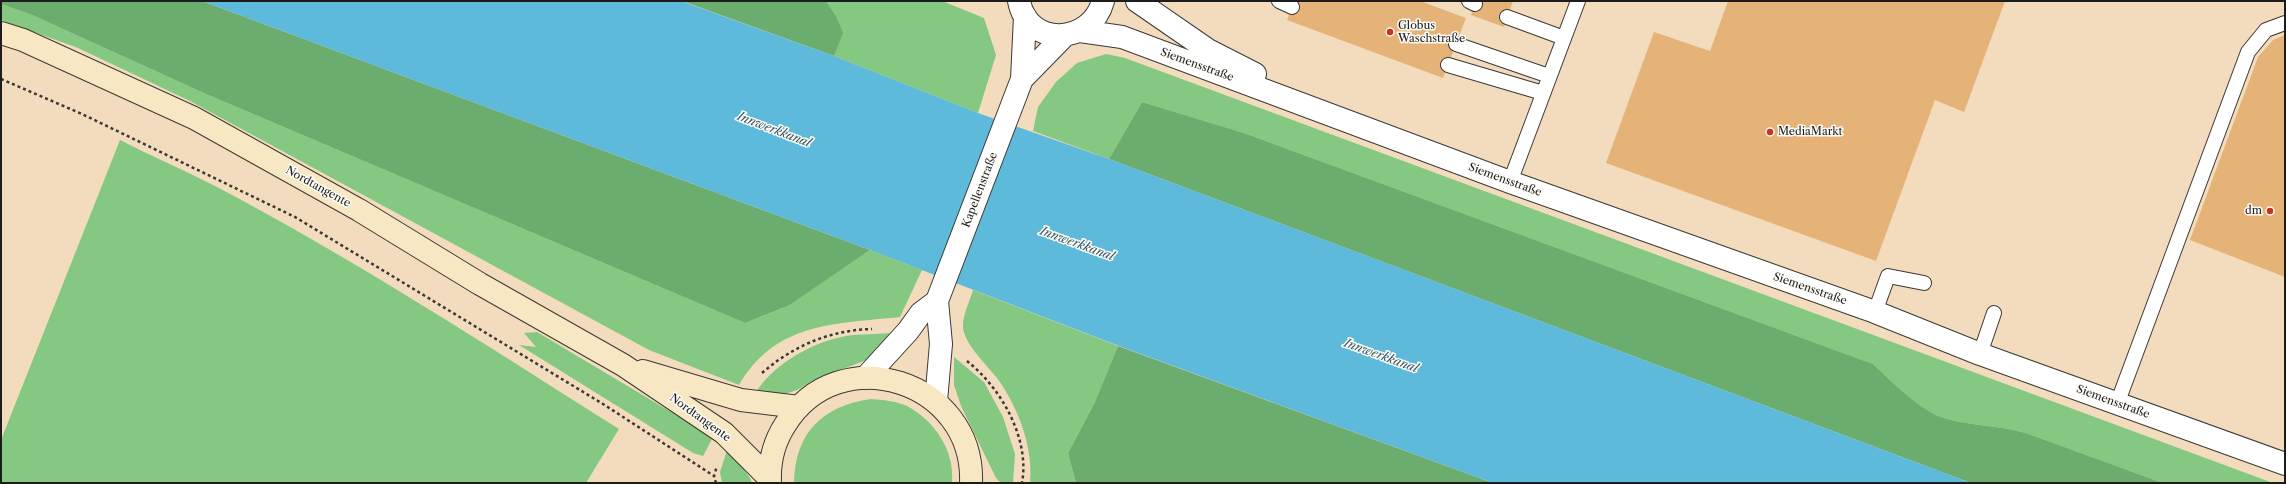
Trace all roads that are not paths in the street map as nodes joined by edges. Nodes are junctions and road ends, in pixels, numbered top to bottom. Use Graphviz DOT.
graph roads {
  1 [pos="1103,1"];
  2 [pos="1137,1"];
  3 [pos="1279,1"];
  4 [pos="1578,1"];
  5 [pos="1018,6"];
  6 [pos="1292,7"];
  7 [pos="1507,17"];
  8 [pos="2285,23"];
  9 [pos="1,33"];
  10 [pos="1072,33"];
  11 [pos="1564,38"];
  12 [pos="1456,44"];
  13 [pos="1448,65"];
  14 [pos="1550,76"];
  15 [pos="1022,79"];
  16 [pos="1543,93"];
  17 [pos="1334,116"];
  18 [pos="1510,182"];
  19 [pos="1924,283"];
  20 [pos="937,301"];
  21 [pos="1875,312"];
  22 [pos="1994,313"];
  23 [pos="1980,354"];
  24 [pos="623,365"];
  25 [pos="865,378"];
  26 [pos="936,401"];
  27 [pos="2117,404"];
  28 [pos="799,407"];
  29 [pos="2285,464"];
  30 [pos="975,480"];
  31 [pos="770,481"];
  1 -- 10 [label="street, Kapellenstraße"];
  2 -- 17 [label="street, Siemensstraße"];
  3 -- 6 [label="lane"];
  4 -- 11 [label="lane"];
  5 -- 10 [label="street, Siemensstraße"];
  5 -- 15 [label="street, Kapellenstraße"];
  7 -- 11 [label="lane"];
  8 -- 27 [label="lane"];
  9 -- 24 [label="main road, Nordtangente"];
  10 -- 15 [label="street, Kapellenstraße"];
  10 -- 17 [label="street, Siemensstraße"];
  11 -- 14 [label="lane"];
  12 -- 14 [label="lane"];
  13 -- 16 [label="lane"];
  14 -- 16 [label="lane"];
  15 -- 20 [label="street, Kapellenstraße"];
  16 -- 18 [label="lane"];
  17 -- 18 [label="street, Siemensstraße"];
  18 -- 21 [label="street, Siemensstraße"];
  19 -- 21 [label="lane"];
  20 -- 25 [label="street"];
  20 -- 26 [label="street, Kapellenstraße"];
  21 -- 23 [label="street, Siemensstraße"];
  22 -- 23 [label="lane"];
  23 -- 27 [label="street, Siemensstraße"];
  24 -- 28 [label="main road, Nordtangente"];
  24 -- 31 [label="main road, Nordtangente"];
  25 -- 26 [label="main road, Nordtangente"];
  25 -- 28 [label="main road, Nordtangente"];
  26 -- 30 [label="main road, Nordtangente"];
  27 -- 29 [label="street, Siemensstraße"];
  28 -- 31 [label="main road, Nordtangente"];
}
